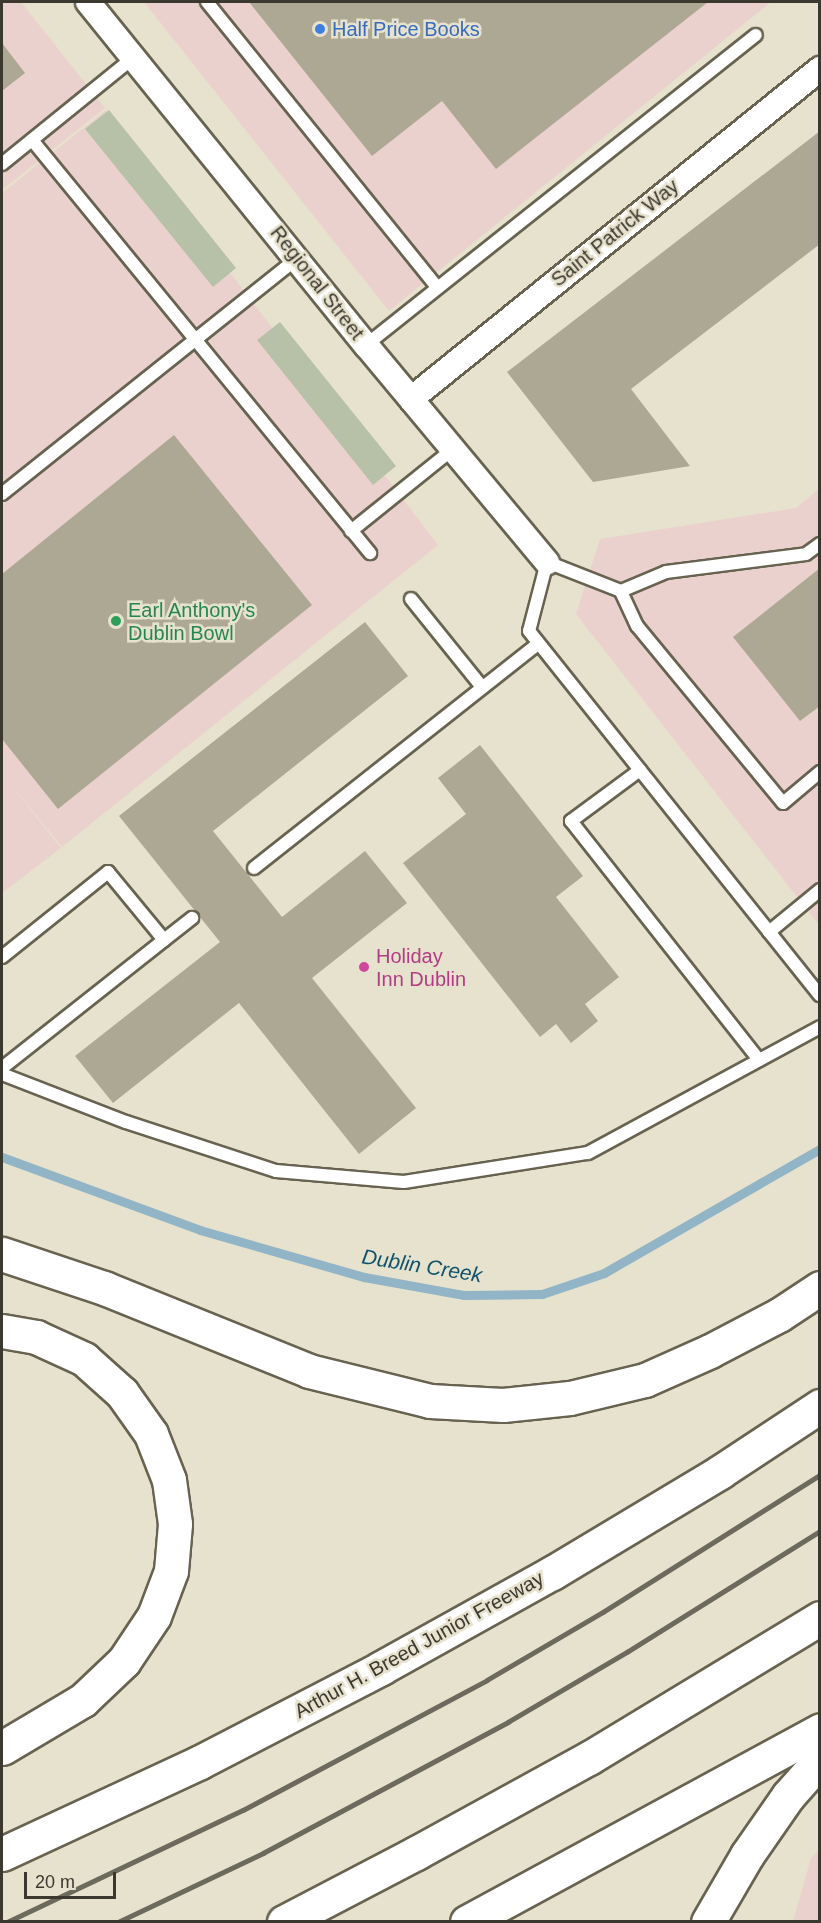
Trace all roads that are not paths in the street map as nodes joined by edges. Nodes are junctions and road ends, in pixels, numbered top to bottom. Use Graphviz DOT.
graph roads {
  1 [pos="88,2"];
  2 [pos="207,2"];
  3 [pos="756,35"];
  4 [pos="134,57"];
  5 [pos="819,69"];
  6 [pos="32,140"];
  7 [pos="2,164"];
  8 [pos="298,258"];
  9 [pos="437,288"];
  10 [pos="195,340"];
  11 [pos="366,345"];
  12 [pos="411,399"];
  13 [pos="453,449"];
  14 [pos="2,494"];
  15 [pos="351,531"];
  16 [pos="819,544"];
  17 [pos="370,553"];
  18 [pos="547,562"];
  19 [pos="621,591"];
  20 [pos="411,599"];
  21 [pos="538,644"];
  22 [pos="482,687"];
  23 [pos="639,770"];
  24 [pos="819,772"];
  25 [pos="254,868"];
  26 [pos="819,890"];
  27 [pos="192,918"];
  28 [pos="769,932"];
  29 [pos="164,940"];
  30 [pos="2,957"];
  31 [pos="819,995"];
  32 [pos="819,1027"];
  33 [pos="759,1060"];
  34 [pos="2,1068"];
  35 [pos="2,1074"];
  36 [pos="2,1254"];
  37 [pos="819,1288"];
  38 [pos="2,1330"];
  39 [pos="819,1406"];
  40 [pos="819,1618"];
  41 [pos="819,1730"];
  42 [pos="2,1748"];
  43 [pos="819,1760"];
  44 [pos="2,1854"];
  45 [pos="284,1922"];
  46 [pos="467,1922"];
  47 [pos="708,1922"];
  1 -- 4 [label="street, Regional Street"];
  2 -- 9 [label="lane"];
  3 -- 9 [label="lane"];
  4 -- 6 [label="lane"];
  4 -- 8 [label="street, Regional Street"];
  5 -- 12 [label="street, Saint Patrick Way"];
  6 -- 7 [label="lane"];
  6 -- 10 [label="lane"];
  8 -- 10 [label="lane"];
  8 -- 11 [label="street, Regional Street"];
  9 -- 11 [label="lane"];
  10 -- 14 [label="lane"];
  10 -- 15 [label="lane"];
  11 -- 12 [label="street, Regional Street"];
  12 -- 13 [label="street, Regional Street"];
  13 -- 15 [label="lane"];
  13 -- 18 [label="street, Regional Street"];
  15 -- 17 [label="lane"];
  16 -- 19 [label="lane"];
  18 -- 19 [label="lane"];
  18 -- 21 [label="lane"];
  19 -- 24 [label="lane"];
  20 -- 22 [label="lane"];
  21 -- 22 [label="lane"];
  21 -- 23 [label="lane"];
  22 -- 25 [label="lane"];
  23 -- 28 [label="lane"];
  23 -- 33 [label="lane"];
  26 -- 28 [label="lane"];
  27 -- 29 [label="lane"];
  28 -- 31 [label="lane"];
  29 -- 30 [label="lane"];
  29 -- 34 [label="lane"];
  32 -- 33 [label="lane"];
  33 -- 35 [label="lane"];
  36 -- 37 [label="highway"];
  38 -- 42 [label="highway"];
  39 -- 44 [label="highway, Arthur H. Breed Junior Freeway"];
  40 -- 45 [label="highway"];
  41 -- 46 [label="highway"];
  43 -- 47 [label="highway"];
}
